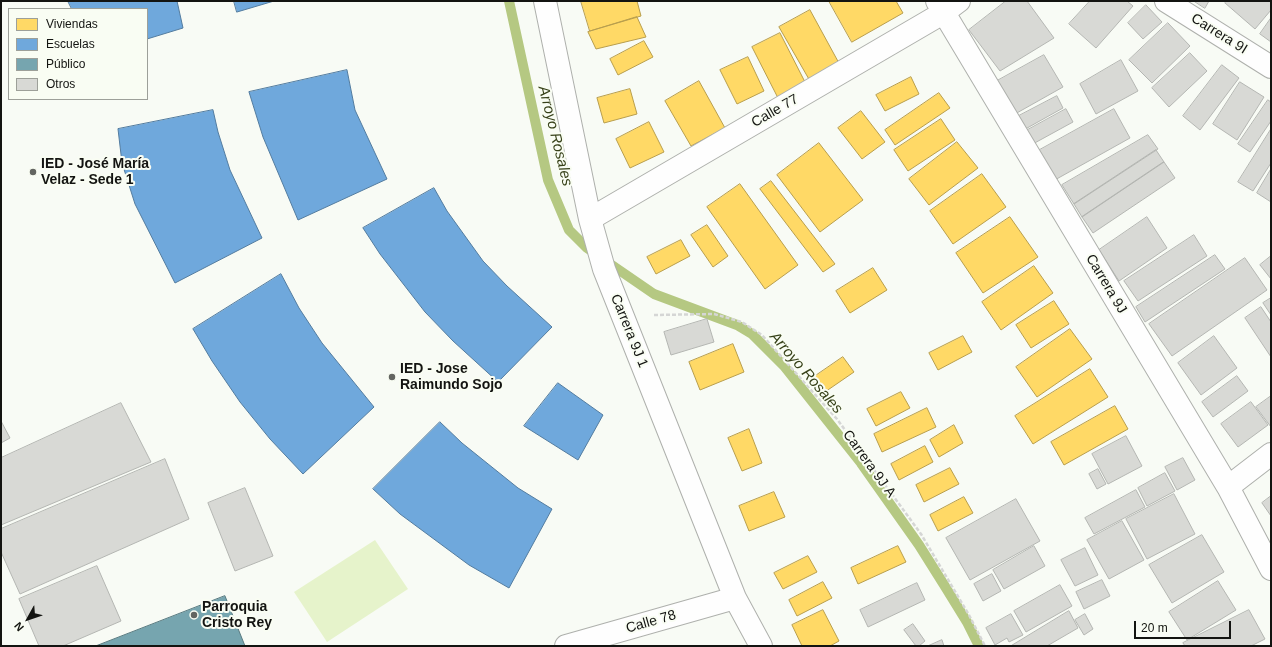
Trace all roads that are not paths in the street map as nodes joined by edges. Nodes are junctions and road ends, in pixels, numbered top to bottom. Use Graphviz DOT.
graph roads {
  1 [pos="545,1"];
  2 [pos="1166,1"];
  3 [pos="946,5"];
  4 [pos="1271,67"];
  5 [pos="590,219"];
  6 [pos="1271,454"];
  7 [pos="1228,487"];
  8 [pos="1271,569"];
  9 [pos="735,598"];
  10 [pos="566,646"];
  11 [pos="761,646"];
  1 -- 5 [label="street, Carrera 9J 1"];
  2 -- 4 [label="street, Carrera 9I"];
  3 -- 5 [label="street, Calle 77"];
  3 -- 7 [label="street, Carrera 9J"];
  5 -- 9 [label="street, Carrera 9J 1"];
  6 -- 7 [label="street"];
  7 -- 8 [label="street, Carrera 9J"];
  9 -- 10 [label="street, Calle 78"];
  9 -- 11 [label="street, Carrera 9J 1"];
}
